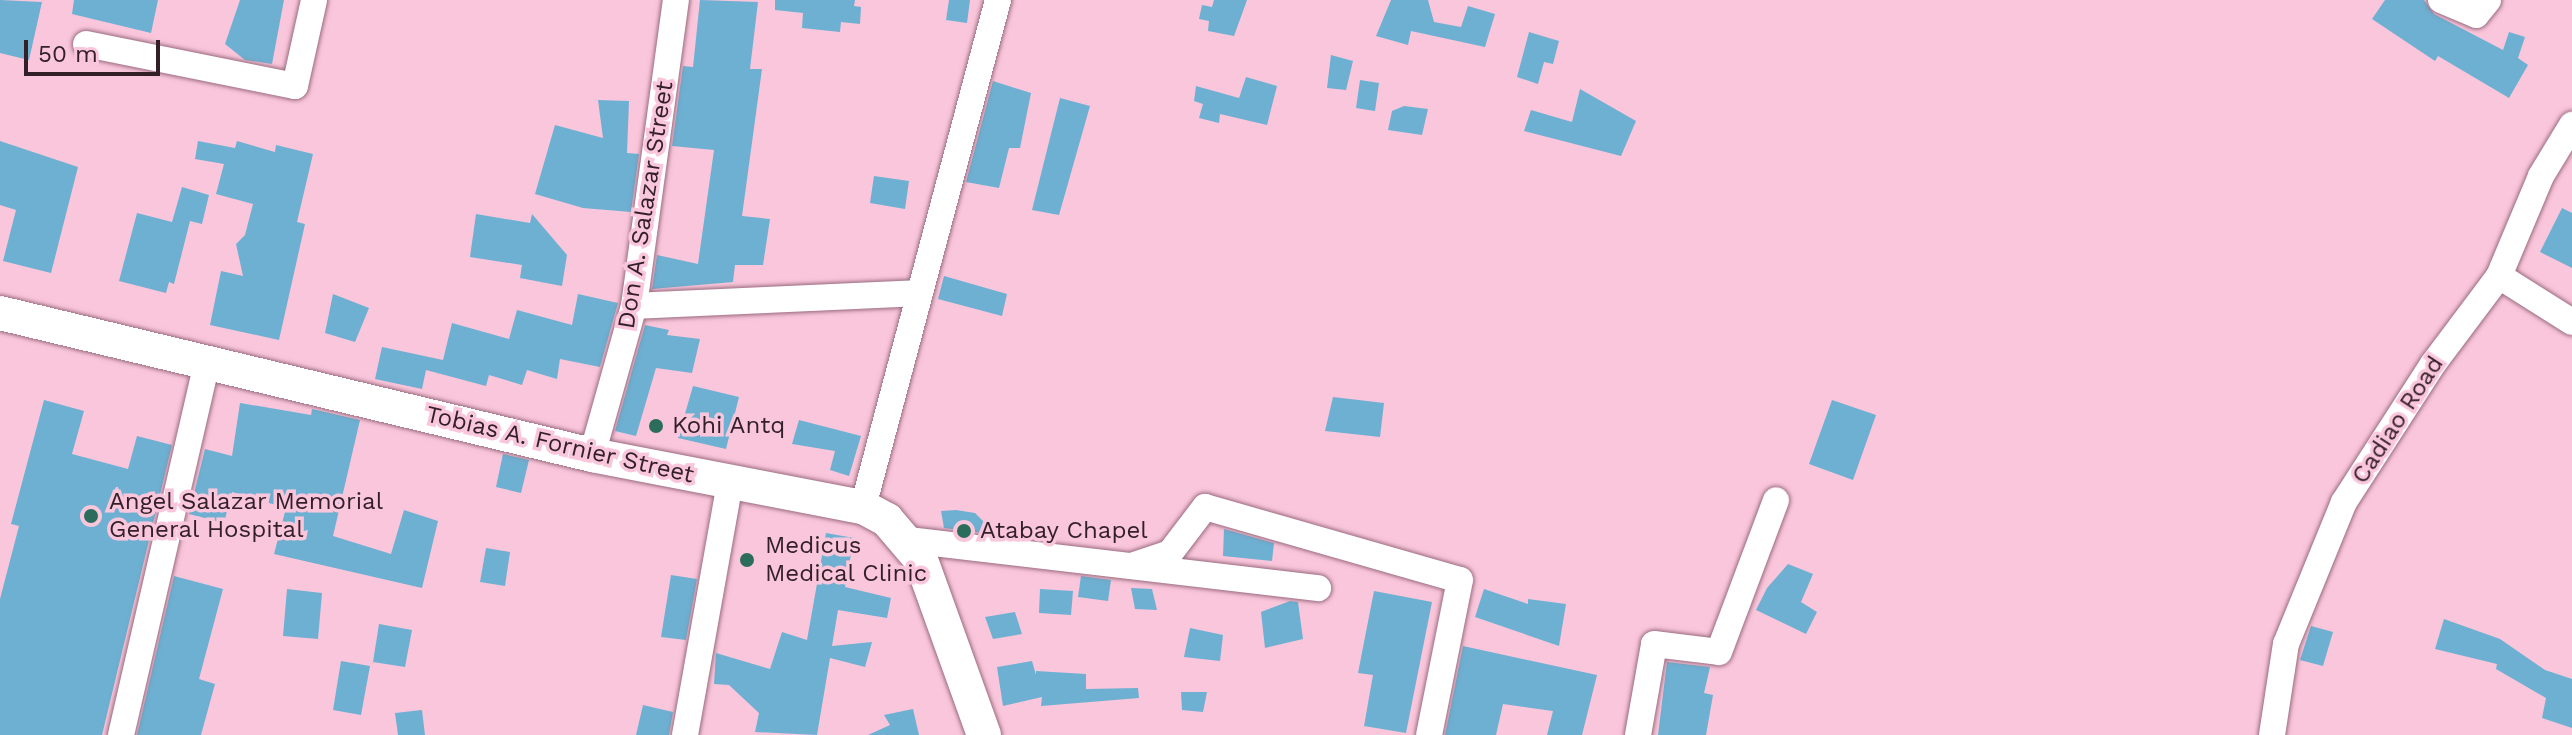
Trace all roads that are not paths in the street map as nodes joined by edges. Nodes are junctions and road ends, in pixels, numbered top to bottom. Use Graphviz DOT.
graph roads {
  1 [pos="314,0"];
  2 [pos="676,0"];
  3 [pos="998,0"];
  4 [pos="2441,0"];
  5 [pos="2488,0"];
  6 [pos="86,44"];
  7 [pos="2572,125"];
  8 [pos="2499,276"];
  9 [pos="920,293"];
  10 [pos="634,306"];
  11 [pos="0,313"];
  12 [pos="2572,322"];
  13 [pos="207,363"];
  14 [pos="592,455"];
  15 [pos="730,483"];
  16 [pos="1776,500"];
  17 [pos="863,507"];
  18 [pos="908,540"];
  19 [pos="1131,566"];
  20 [pos="1318,588"];
  21 [pos="121,735"];
  22 [pos="685,735"];
  23 [pos="984,735"];
  24 [pos="1429,735"];
  25 [pos="1638,735"];
  26 [pos="2272,735"];
  1 -- 6 [label="street"];
  2 -- 10 [label="street, Don A. Salazar Street"];
  3 -- 9 [label="street"];
  4 -- 5 [label="street"];
  7 -- 8 [label="street, Cadiao Road"];
  8 -- 12 [label="street"];
  8 -- 26 [label="street, Cadiao Road"];
  9 -- 10 [label="street"];
  9 -- 17 [label="street"];
  10 -- 14 [label="street, Don A. Salazar Street"];
  11 -- 13 [label="main road, Tobias A. Fornier Street"];
  13 -- 14 [label="main road, Tobias A. Fornier Street"];
  13 -- 21 [label="street"];
  14 -- 15 [label="main road, Tobias A. Fornier Street"];
  15 -- 17 [label="main road, Tobias A. Fornier Street"];
  15 -- 22 [label="street"];
  16 -- 25 [label="street"];
  17 -- 18 [label="main road, Tobias A. Fornier Street"];
  18 -- 19 [label="street"];
  18 -- 23 [label="main road, Tobias A. Fornier Street"];
  19 -- 20 [label="street"];
  19 -- 24 [label="street"];
}
